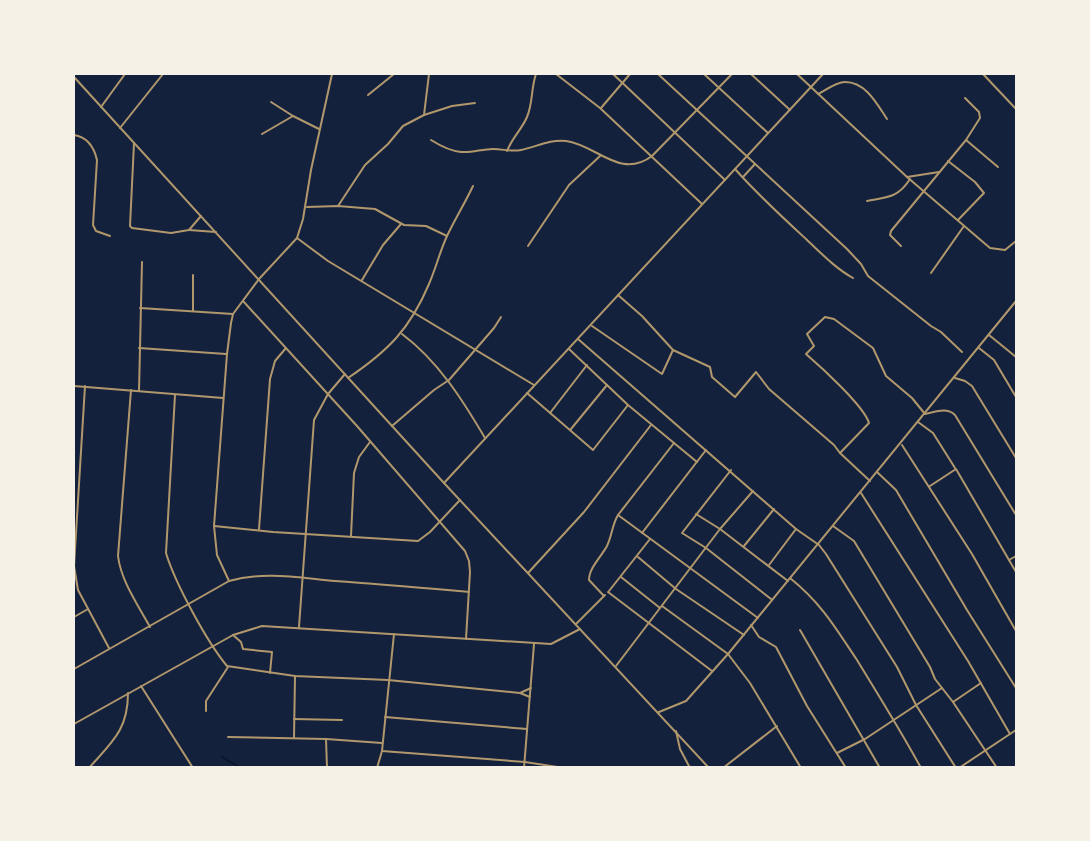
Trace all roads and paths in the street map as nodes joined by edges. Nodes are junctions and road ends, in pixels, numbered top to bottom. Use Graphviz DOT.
graph roads {
  1 [pos="125,74"];
  2 [pos="163,74"];
  3 [pos="332,74"];
  4 [pos="394,74"];
  5 [pos="429,74"];
  6 [pos="536,74"];
  7 [pos="556,74"];
  8 [pos="612,74"];
  9 [pos="630,74"];
  10 [pos="658,74"];
  11 [pos="704,74"];
  12 [pos="732,74"];
  13 [pos="751,74"];
  14 [pos="797,74"];
  15 [pos="823,74"];
  16 [pos="983,74"];
  17 [pos="74,77"];
  18 [pos="622,82"];
  19 [pos="811,87"];
  20 [pos="719,88"];
  21 [pos="818,94"];
  22 [pos="368,95"];
  23 [pos="965,98"];
  24 [pos="271,102"];
  25 [pos="474,103"];
  26 [pos="101,106"];
  27 [pos="600,108"];
  28 [pos="1017,109"];
  29 [pos="790,110"];
  30 [pos="697,111"];
  31 [pos="424,115"];
  32 [pos="293,116"];
  33 [pos="887,119"];
  34 [pos="120,128"];
  35 [pos="319,129"];
  36 [pos="676,132"];
  37 [pos="768,133"];
  38 [pos="262,134"];
  39 [pos="74,135"];
  40 [pos="431,140"];
  41 [pos="966,140"];
  42 [pos="134,143"];
  43 [pos="507,151"];
  44 [pos="600,156"];
  45 [pos="652,156"];
  46 [pos="747,156"];
  47 [pos="948,161"];
  48 [pos="755,164"];
  49 [pos="998,167"];
  50 [pos="735,169"];
  51 [pos="939,172"];
  52 [pos="743,177"];
  53 [pos="909,178"];
  54 [pos="725,180"];
  55 [pos="473,186"];
  56 [pos="925,191"];
  57 [pos="867,201"];
  58 [pos="702,204"];
  59 [pos="338,206"];
  60 [pos="305,207"];
  61 [pos="201,216"];
  62 [pos="958,220"];
  63 [pos="401,224"];
  64 [pos="964,226"];
  65 [pos="189,230"];
  66 [pos="216,232"];
  67 [pos="110,236"];
  68 [pos="447,236"];
  69 [pos="297,238"];
  70 [pos="1017,241"];
  71 [pos="528,246"];
  72 [pos="901,246"];
  73 [pos="142,262"];
  74 [pos="931,273"];
  75 [pos="193,275"];
  76 [pos="853,278"];
  77 [pos="259,279"];
  78 [pos="362,280"];
  79 [pos="618,296"];
  80 [pos="243,301"];
  81 [pos="1017,302"];
  82 [pos="140,308"];
  83 [pos="193,311"];
  84 [pos="413,313"];
  85 [pos="233,314"];
  86 [pos="501,317"];
  87 [pos="591,325"];
  88 [pos="402,334"];
  89 [pos="989,335"];
  90 [pos="578,339"];
  91 [pos="140,348"];
  92 [pos="286,348"];
  93 [pos="979,348"];
  94 [pos="568,349"];
  95 [pos="674,350"];
  96 [pos="475,351"];
  97 [pos="962,352"];
  98 [pos="227,354"];
  99 [pos="1017,357"];
  100 [pos="587,365"];
  101 [pos="345,374"];
  102 [pos="348,378"];
  103 [pos="954,378"];
  104 [pos="449,380"];
  105 [pos="534,385"];
  106 [pos="607,385"];
  107 [pos="74,386"];
  108 [pos="86,386"];
  109 [pos="131,390"];
  110 [pos="139,391"];
  111 [pos="526,393"];
  112 [pos="175,394"];
  113 [pos="328,394"];
  114 [pos="1017,397"];
  115 [pos="223,398"];
  116 [pos="628,405"];
  117 [pos="550,413"];
  118 [pos="925,414"];
  119 [pos="918,422"];
  120 [pos="651,425"];
  121 [pos="393,426"];
  122 [pos="570,430"];
  123 [pos="486,438"];
  124 [pos="370,442"];
  125 [pos="674,443"];
  126 [pos="901,444"];
  127 [pos="707,449"];
  128 [pos="840,453"];
  129 [pos="1017,458"];
  130 [pos="697,462"];
  131 [pos="956,469"];
  132 [pos="731,470"];
  133 [pos="878,472"];
  134 [pos="870,481"];
  135 [pos="444,483"];
  136 [pos="930,486"];
  137 [pos="753,490"];
  138 [pos="861,493"];
  139 [pos="460,500"];
  140 [pos="774,509"];
  141 [pos="695,513"];
  142 [pos="618,515"];
  143 [pos="1017,515"];
  144 [pos="440,521"];
  145 [pos="214,526"];
  146 [pos="833,526"];
  147 [pos="259,529"];
  148 [pos="720,529"];
  149 [pos="796,529"];
  150 [pos="642,533"];
  151 [pos="305,534"];
  152 [pos="351,536"];
  153 [pos="650,540"];
  154 [pos="819,545"];
  155 [pos="743,547"];
  156 [pos="706,549"];
  157 [pos="1017,556"];
  158 [pos="638,557"];
  159 [pos="1009,560"];
  160 [pos="769,565"];
  161 [pos="691,568"];
  162 [pos="1017,572"];
  163 [pos="528,573"];
  164 [pos="621,577"];
  165 [pos="302,578"];
  166 [pos="789,579"];
  167 [pos="230,581"];
  168 [pos="676,589"];
  169 [pos="469,592"];
  170 [pos="608,592"];
  171 [pos="604,596"];
  172 [pos="772,600"];
  173 [pos="190,604"];
  174 [pos="661,607"];
  175 [pos="88,609"];
  176 [pos="74,617"];
  177 [pos="758,618"];
  178 [pos="576,624"];
  179 [pos="648,624"];
  180 [pos="751,625"];
  181 [pos="150,627"];
  182 [pos="299,627"];
  183 [pos="580,629"];
  184 [pos="800,630"];
  185 [pos="1017,632"];
  186 [pos="394,634"];
  187 [pos="232,635"];
  188 [pos="744,635"];
  189 [pos="465,639"];
  190 [pos="534,644"];
  191 [pos="213,645"];
  192 [pos="109,648"];
  193 [pos="728,654"];
  194 [pos="616,666"];
  195 [pos="228,667"];
  196 [pos="74,669"];
  197 [pos="712,671"];
  198 [pos="270,673"];
  199 [pos="295,676"];
  200 [pos="388,680"];
  201 [pos="981,683"];
  202 [pos="141,686"];
  203 [pos="531,687"];
  204 [pos="942,688"];
  205 [pos="1017,688"];
  206 [pos="128,693"];
  207 [pos="520,693"];
  208 [pos="530,697"];
  209 [pos="953,702"];
  210 [pos="916,705"];
  211 [pos="206,711"];
  212 [pos="659,712"];
  213 [pos="385,717"];
  214 [pos="294,719"];
  215 [pos="342,720"];
  216 [pos="896,720"];
  217 [pos="74,724"];
  218 [pos="777,726"];
  219 [pos="527,729"];
  220 [pos="676,731"];
  221 [pos="1015,731"];
  222 [pos="1010,734"];
  223 [pos="1017,736"];
  224 [pos="228,737"];
  225 [pos="294,738"];
  226 [pos="326,739"];
  227 [pos="865,739"];
  228 [pos="382,743"];
  229 [pos="986,749"];
  230 [pos="382,751"];
  231 [pos="836,753"];
  232 [pos="525,762"];
  233 [pos="89,768"];
  234 [pos="193,768"];
  235 [pos="327,768"];
  236 [pos="377,768"];
  237 [pos="524,768"];
  238 [pos="564,768"];
  239 [pos="690,768"];
  240 [pos="709,768"];
  241 [pos="723,768"];
  242 [pos="801,768"];
  243 [pos="846,768"];
  244 [pos="880,768"];
  245 [pos="921,768"];
  246 [pos="958,768"];
  247 [pos="997,768"];
  1 -- 26 [label="street"];
  2 -- 34 [label="street"];
  3 -- 35 [label="street"];
  4 -- 22 [label="street"];
  5 -- 31 [label="street"];
  6 -- 43 [label="street"];
  7 -- 27 [label="street"];
  8 -- 18 [label="street"];
  9 -- 18 [label="street"];
  10 -- 30 [label="street"];
  11 -- 20 [label="street"];
  12 -- 20 [label="street"];
  13 -- 29 [label="street"];
  14 -- 19 [label="street"];
  15 -- 19 [label="street"];
  16 -- 28 [label="street"];
  17 -- 26 [label="street"];
  18 -- 27 [label="street"];
  18 -- 36 [label="street"];
  19 -- 21 [label="street"];
  19 -- 29 [label="street"];
  20 -- 30 [label="street"];
  20 -- 37 [label="street"];
  21 -- 33 [label="street"];
  21 -- 53 [label="street"];
  23 -- 41 [label="street"];
  24 -- 32 [label="street"];
  25 -- 31 [label="street"];
  26 -- 34 [label="street"];
  27 -- 45 [label="street"];
  29 -- 37 [label="street"];
  30 -- 36 [label="street"];
  30 -- 46 [label="street"];
  31 -- 59 [label="street"];
  32 -- 35 [label="street"];
  32 -- 38 [label="street"];
  34 -- 42 [label="street"];
  35 -- 60 [label="street"];
  36 -- 45 [label="street"];
  36 -- 54 [label="street"];
  37 -- 46 [label="street"];
  39 -- 67 [label="street"];
  40 -- 43 [label="street"];
  41 -- 47 [label="street"];
  41 -- 49 [label="street"];
  42 -- 61 [label="street"];
  42 -- 65 [label="street"];
  43 -- 44 [label="street"];
  44 -- 45 [label="street"];
  44 -- 71 [label="street"];
  45 -- 58 [label="street"];
  46 -- 48 [label="street"];
  46 -- 50 [label="street"];
  47 -- 51 [label="street"];
  47 -- 62 [label="street"];
  48 -- 52 [label="street"];
  48 -- 97 [label="street"];
  50 -- 52 [label="street"];
  50 -- 54 [label="street"];
  51 -- 53 [label="street"];
  51 -- 56 [label="street"];
  52 -- 76 [label="street"];
  53 -- 56 [label="street"];
  53 -- 57 [label="street"];
  54 -- 58 [label="street"];
  55 -- 68 [label="street"];
  56 -- 62 [label="street"];
  56 -- 72 [label="street"];
  58 -- 79 [label="street"];
  59 -- 60 [label="street"];
  59 -- 63 [label="street"];
  60 -- 69 [label="street"];
  61 -- 65 [label="street"];
  61 -- 66 [label="street"];
  62 -- 64 [label="street"];
  63 -- 68 [label="street"];
  63 -- 78 [label="street"];
  64 -- 70 [label="street"];
  64 -- 74 [label="street"];
  65 -- 66 [label="street"];
  66 -- 77 [label="street"];
  68 -- 84 [label="street"];
  69 -- 77 [label="street"];
  69 -- 78 [label="street"];
  73 -- 82 [label="street"];
  75 -- 83 [label="street"];
  77 -- 80 [label="street"];
  77 -- 101 [label="street"];
  78 -- 84 [label="street"];
  79 -- 87 [label="street"];
  79 -- 95 [label="street"];
  80 -- 85 [label="street"];
  80 -- 92 [label="street"];
  81 -- 89 [label="street"];
  82 -- 83 [label="street"];
  82 -- 91 [label="street"];
  83 -- 85 [label="street"];
  84 -- 88 [label="street"];
  84 -- 96 [label="street"];
  85 -- 98 [label="street"];
  86 -- 96 [label="street"];
  87 -- 90 [label="street"];
  87 -- 95 [label="street"];
  88 -- 102 [label="street"];
  88 -- 104 [label="street"];
  89 -- 93 [label="street"];
  89 -- 99 [label="street"];
  90 -- 94 [label="street"];
  90 -- 127 [label="street"];
  91 -- 98 [label="street"];
  91 -- 110 [label="street"];
  92 -- 113 [label="street"];
  92 -- 147 [label="street"];
  93 -- 103 [label="street"];
  93 -- 114 [label="street"];
  94 -- 100 [label="street"];
  94 -- 105 [label="street"];
  95 -- 128 [label="street"];
  96 -- 104 [label="street"];
  96 -- 105 [label="street"];
  98 -- 115 [label="street"];
  100 -- 106 [label="street"];
  100 -- 117 [label="street"];
  101 -- 102 [label="street"];
  101 -- 113 [label="street"];
  102 -- 121 [label="street"];
  103 -- 118 [label="street"];
  103 -- 129 [label="street"];
  104 -- 121 [label="street"];
  104 -- 123 [label="street"];
  105 -- 111 [label="street"];
  106 -- 116 [label="street"];
  106 -- 122 [label="street"];
  107 -- 108 [label="street"];
  108 -- 109 [label="street"];
  108 -- 175 [label="street"];
  109 -- 110 [label="street"];
  109 -- 181 [label="street"];
  110 -- 112 [label="street"];
  111 -- 117 [label="street"];
  111 -- 123 [label="street"];
  112 -- 115 [label="street"];
  112 -- 173 [label="street"];
  113 -- 124 [label="street"];
  113 -- 151 [label="street"];
  115 -- 145 [label="street"];
  116 -- 120 [label="street"];
  116 -- 122 [label="street"];
  117 -- 122 [label="street"];
  118 -- 119 [label="street"];
  118 -- 128 [label="street"];
  118 -- 143 [label="street"];
  119 -- 126 [label="street"];
  119 -- 131 [label="street"];
  120 -- 125 [label="street"];
  120 -- 163 [label="street"];
  121 -- 135 [label="street"];
  123 -- 135 [label="street"];
  124 -- 144 [label="street"];
  124 -- 152 [label="street"];
  125 -- 130 [label="street"];
  125 -- 142 [label="street"];
  126 -- 133 [label="street"];
  126 -- 136 [label="street"];
  127 -- 130 [label="street"];
  127 -- 132 [label="street"];
  128 -- 134 [label="street"];
  130 -- 150 [label="street"];
  131 -- 136 [label="street"];
  131 -- 159 [label="street"];
  132 -- 137 [label="street"];
  132 -- 141 [label="street"];
  133 -- 134 [label="street"];
  133 -- 205 [label="street"];
  134 -- 138 [label="street"];
  135 -- 139 [label="street"];
  136 -- 185 [label="street"];
  137 -- 140 [label="street"];
  137 -- 148 [label="street"];
  138 -- 146 [label="street"];
  138 -- 201 [label="street"];
  139 -- 144 [label="street"];
  139 -- 163 [label="street"];
  140 -- 149 [label="street"];
  140 -- 155 [label="street"];
  141 -- 148 [label="street"];
  141 -- 156 [label="street"];
  142 -- 150 [label="street"];
  142 -- 171 [label="street"];
  144 -- 152 [label="street"];
  144 -- 169 [label="street"];
  145 -- 147 [label="street"];
  145 -- 167 [label="street"];
  146 -- 154 [label="street"];
  146 -- 204 [label="street"];
  147 -- 151 [label="street"];
  148 -- 155 [label="street"];
  148 -- 156 [label="street"];
  149 -- 154 [label="street"];
  149 -- 160 [label="street"];
  150 -- 153 [label="street"];
  151 -- 152 [label="street"];
  151 -- 165 [label="street"];
  153 -- 158 [label="street"];
  153 -- 161 [label="street"];
  154 -- 166 [label="street"];
  154 -- 210 [label="street"];
  155 -- 160 [label="street"];
  156 -- 161 [label="street"];
  156 -- 172 [label="street"];
  157 -- 159 [label="street"];
  158 -- 164 [label="street"];
  158 -- 168 [label="street"];
  159 -- 162 [label="street"];
  160 -- 166 [label="street"];
  161 -- 168 [label="street"];
  161 -- 177 [label="street"];
  163 -- 178 [label="street"];
  164 -- 170 [label="street"];
  164 -- 174 [label="street"];
  165 -- 167 [label="street"];
  165 -- 169 [label="street"];
  165 -- 182 [label="street"];
  166 -- 172 [label="street"];
  166 -- 216 [label="street"];
  167 -- 173 [label="street"];
  168 -- 174 [label="street"];
  168 -- 188 [label="street"];
  169 -- 189 [label="street"];
  170 -- 171 [label="street"];
  170 -- 179 [label="street"];
  171 -- 178 [label="street"];
  172 -- 177 [label="street"];
  173 -- 181 [label="street"];
  173 -- 191 [label="street"];
  174 -- 179 [label="street"];
  174 -- 193 [label="street"];
  175 -- 176 [label="street"];
  175 -- 192 [label="street"];
  177 -- 180 [label="street"];
  178 -- 183 [label="street"];
  179 -- 194 [label="street"];
  179 -- 197 [label="street"];
  180 -- 188 [label="street"];
  180 -- 231 [label="street"];
  181 -- 192 [label="street"];
  182 -- 186 [label="street"];
  182 -- 187 [label="street"];
  183 -- 190 [label="street"];
  183 -- 194 [label="street"];
  184 -- 227 [label="street"];
  186 -- 189 [label="street"];
  186 -- 200 [label="street"];
  187 -- 191 [label="street"];
  187 -- 198 [label="street"];
  188 -- 193 [label="street"];
  189 -- 190 [label="street"];
  190 -- 203 [label="street"];
  191 -- 195 [label="street"];
  191 -- 202 [label="street"];
  192 -- 196 [label="street"];
  193 -- 197 [label="street"];
  193 -- 218 [label="street"];
  194 -- 212 [label="street"];
  195 -- 198 [label="street"];
  195 -- 211 [label="street"];
  197 -- 212 [label="street"];
  198 -- 199 [label="street"];
  199 -- 200 [label="street"];
  199 -- 214 [label="street"];
  200 -- 207 [label="street"];
  200 -- 213 [label="street"];
  201 -- 209 [label="street"];
  201 -- 222 [label="street"];
  202 -- 206 [label="street"];
  202 -- 234 [label="street"];
  203 -- 207 [label="street"];
  203 -- 208 [label="street"];
  204 -- 209 [label="street"];
  204 -- 210 [label="street"];
  206 -- 217 [label="street"];
  206 -- 233 [label="street"];
  207 -- 208 [label="street"];
  208 -- 219 [label="street"];
  209 -- 229 [label="street"];
  210 -- 216 [label="street"];
  210 -- 246 [label="street"];
  212 -- 220 [label="street"];
  213 -- 219 [label="street"];
  213 -- 228 [label="street"];
  214 -- 215 [label="street"];
  214 -- 225 [label="street"];
  216 -- 227 [label="street"];
  216 -- 245 [label="street"];
  218 -- 241 [label="street"];
  218 -- 242 [label="street"];
  219 -- 232 [label="street"];
  220 -- 239 [label="street"];
  220 -- 240 [label="street"];
  221 -- 222 [label="street"];
  221 -- 223 [label="street"];
  222 -- 229 [label="street"];
  224 -- 225 [label="street"];
  225 -- 226 [label="street"];
  226 -- 228 [label="street"];
  226 -- 235 [label="street"];
  227 -- 231 [label="street"];
  227 -- 244 [label="street"];
  228 -- 230 [label="street"];
  229 -- 246 [label="street"];
  229 -- 247 [label="street"];
  230 -- 232 [label="street"];
  230 -- 236 [label="street"];
  231 -- 243 [label="street"];
  232 -- 237 [label="street"];
  232 -- 238 [label="street"];
}
